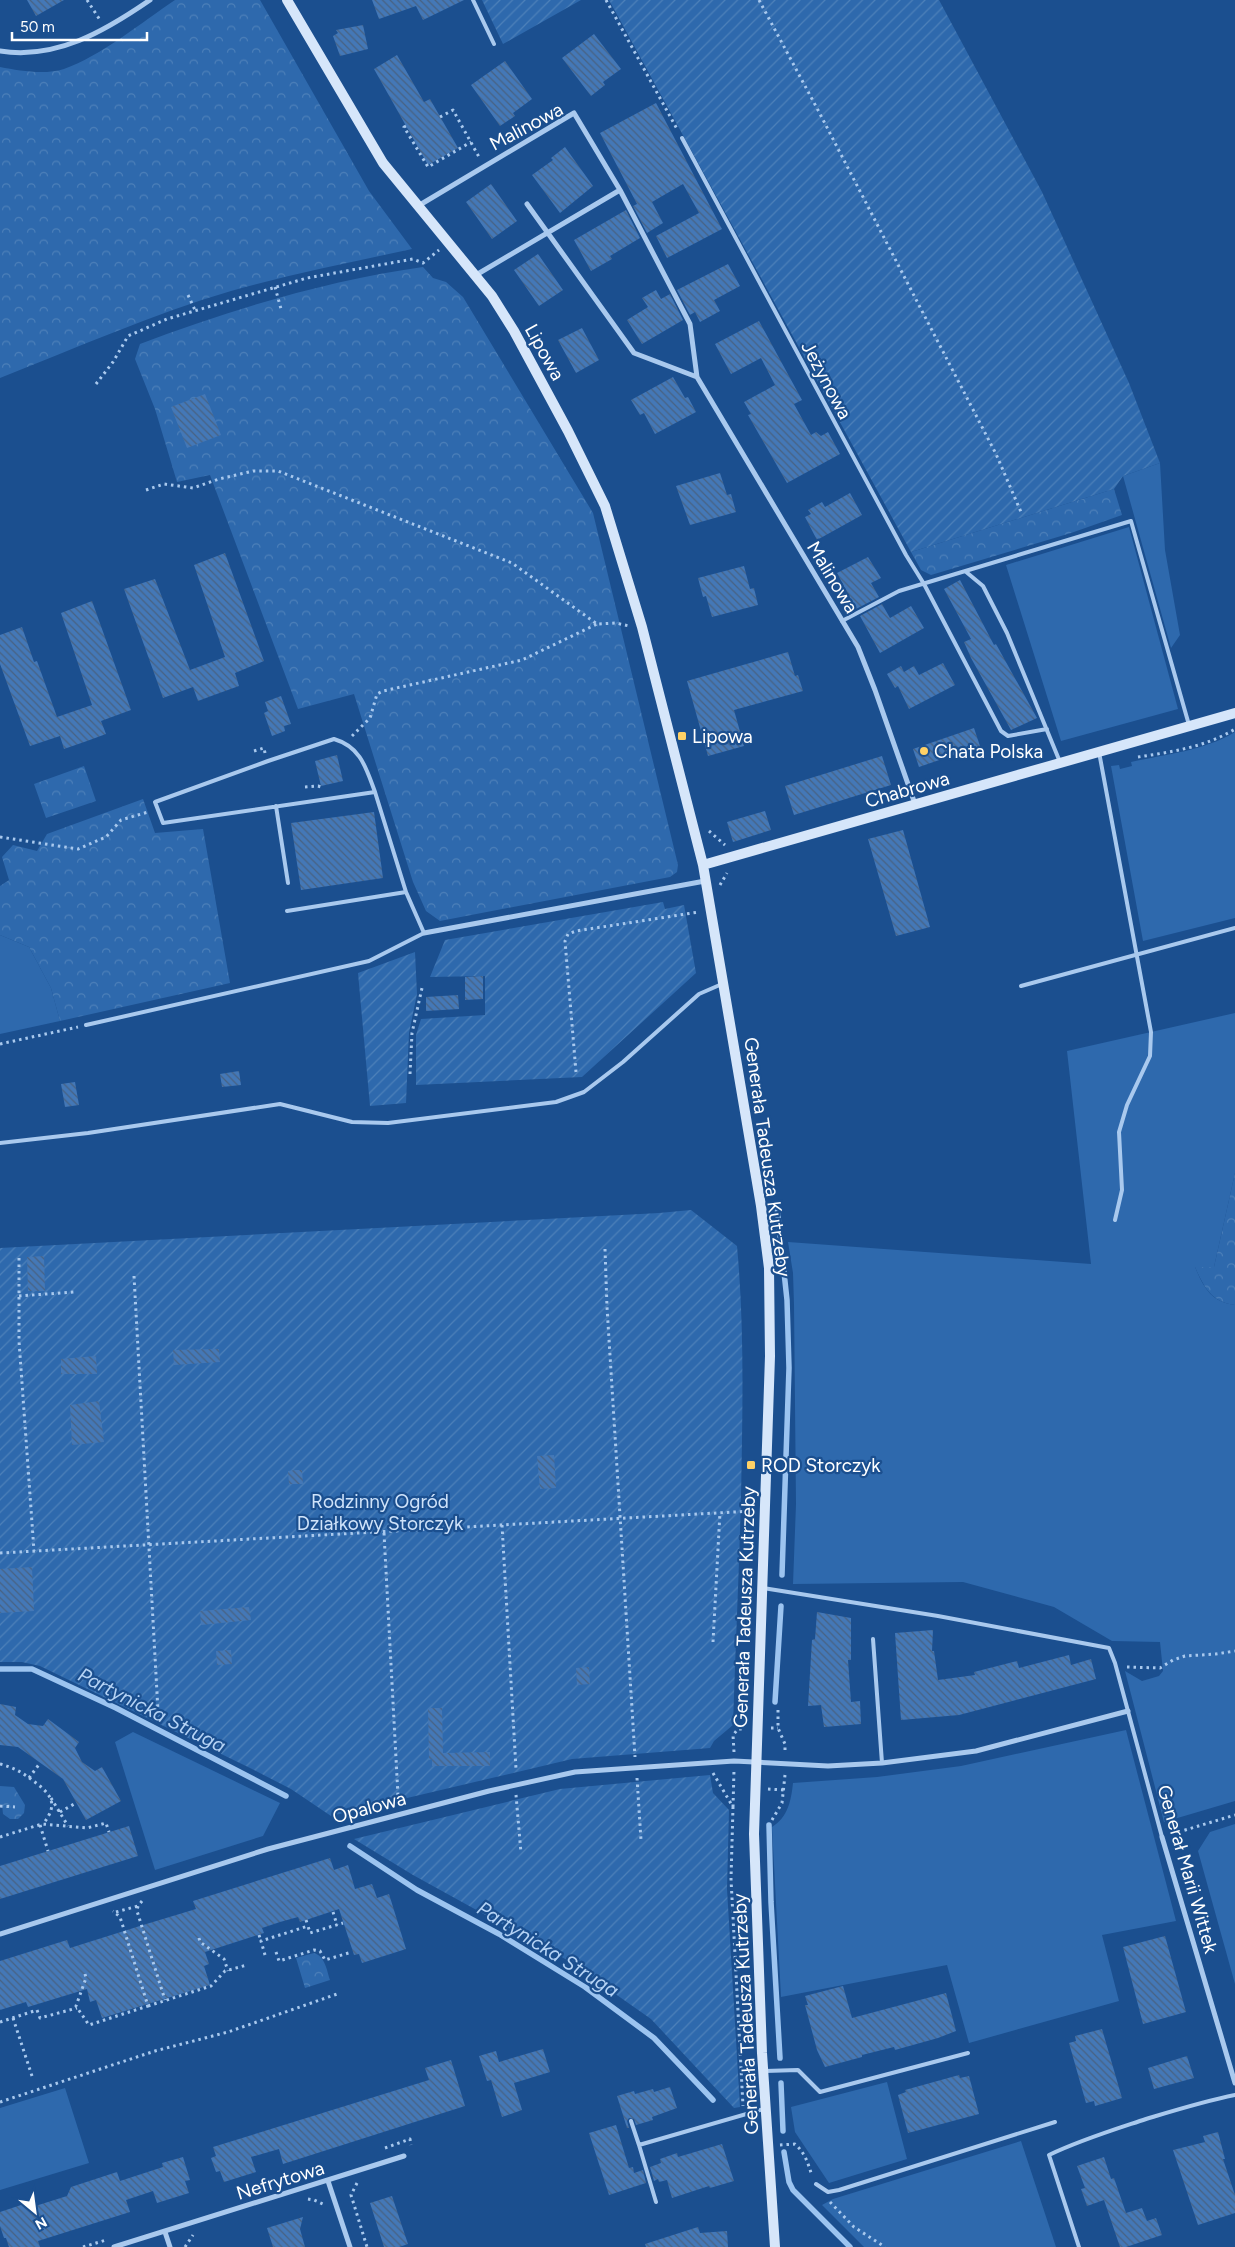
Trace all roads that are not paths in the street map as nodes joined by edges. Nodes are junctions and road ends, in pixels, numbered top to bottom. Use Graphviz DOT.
graph roads {
  1 [pos="150,0"];
  2 [pos="287,0"];
  3 [pos="473,0"];
  4 [pos="494,44"];
  5 [pos="0,51"];
  6 [pos="682,138"];
  7 [pos="620,190"];
  8 [pos="527,204"];
  9 [pos="418,206"];
  10 [pos="546,232"];
  11 [pos="476,275"];
  12 [pos="697,377"];
  13 [pos="966,571"];
  14 [pos="924,584"];
  15 [pos="842,621"];
  16 [pos="1235,713"];
  17 [pos="1190,727"];
  18 [pos="1047,729"];
  19 [pos="1099,752"];
  20 [pos="1061,764"];
  21 [pos="375,792"];
  22 [pos="915,805"];
  23 [pos="276,806"];
  24 [pos="703,865"];
  25 [pos="288,883"];
  26 [pos="705,883"];
  27 [pos="406,892"];
  28 [pos="287,911"];
  29 [pos="1235,928"];
  30 [pos="424,933"];
  31 [pos="1136,953"];
  32 [pos="723,984"];
  33 [pos="1021,986"];
  34 [pos="86,1025"];
  35 [pos="0,1143"];
  36 [pos="1115,1220"];
  37 [pos="761,1588"];
  38 [pos="873,1639"];
  39 [pos="1128,1711"];
  40 [pos="756,1761"];
  41 [pos="882,1763"];
  42 [pos="1162,1837"];
  43 [pos="0,1934"];
  44 [pos="968,2053"];
  45 [pos="764,2071"];
  46 [pos="1235,2084"];
  47 [pos="1235,2095"];
  48 [pos="766,2108"];
  49 [pos="631,2121"];
  50 [pos="1055,2122"];
  51 [pos="639,2145"];
  52 [pos="404,2156"];
  53 [pos="328,2181"];
  54 [pos="816,2184"];
  55 [pos="656,2202"];
  56 [pos="165,2232"];
  57 [pos="114,2247"];
  58 [pos="170,2247"];
  59 [pos="350,2247"];
  60 [pos="775,2247"];
  61 [pos="1079,2247"];
  1 -- 5 [label="street"];
  2 -- 9 [label="street, Lipowa"];
  3 -- 4 [label="lane"];
  6 -- 14 [label="lane, Jeżynowa"];
  7 -- 9 [label="street, Malinowa"];
  7 -- 10 [label="street"];
  7 -- 12 [label="street, Malinowa"];
  8 -- 10 [label="street"];
  9 -- 11 [label="street, Lipowa"];
  10 -- 11 [label="street"];
  10 -- 12 [label="street"];
  11 -- 24 [label="street, Lipowa"];
  12 -- 15 [label="street, Malinowa"];
  13 -- 14 [label="lane"];
  13 -- 17 [label="lane"];
  13 -- 18 [label="lane"];
  14 -- 15 [label="lane"];
  14 -- 18 [label="lane, Jeżynowa"];
  15 -- 22 [label="street, Malinowa"];
  16 -- 17 [label="street, Chabrowa"];
  17 -- 19 [label="street, Chabrowa"];
  18 -- 20 [label="lane"];
  19 -- 20 [label="street, Chabrowa"];
  19 -- 31 [label="lane"];
  20 -- 22 [label="street, Chabrowa"];
  21 -- 23 [label="lane"];
  21 -- 23 [label="lane"];
  21 -- 27 [label="lane"];
  22 -- 24 [label="street, Chabrowa"];
  23 -- 25 [label="lane"];
  24 -- 26 [label="street, Lipowa"];
  26 -- 30 [label="street"];
  26 -- 32 [label="street, Generała Tadeusza Kutrzeby"];
  27 -- 28 [label="lane"];
  27 -- 30 [label="lane"];
  29 -- 31 [label="lane"];
  30 -- 34 [label="lane"];
  31 -- 33 [label="lane"];
  31 -- 36 [label="lane"];
  32 -- 35 [label="lane"];
  32 -- 37 [label="street, Generała Tadeusza Kutrzeby"];
  37 -- 39 [label="lane, Generał Marii Wittek"];
  37 -- 40 [label="street, Generała Tadeusza Kutrzeby"];
  38 -- 41 [label="lane"];
  39 -- 41 [label="street, Opalowa"];
  39 -- 42 [label="lane, Generał Marii Wittek"];
  40 -- 41 [label="street, Opalowa"];
  40 -- 43 [label="street, Opalowa"];
  40 -- 45 [label="street, Generała Tadeusza Kutrzeby"];
  42 -- 46 [label="street, Generał Marii Wittek"];
  44 -- 45 [label="lane"];
  45 -- 48 [label="street, Generała Tadeusza Kutrzeby"];
  47 -- 61 [label="lane"];
  48 -- 51 [label="lane"];
  48 -- 60 [label="street, Generała Tadeusza Kutrzeby"];
  49 -- 51 [label="lane"];
  50 -- 54 [label="lane"];
  51 -- 55 [label="lane"];
  52 -- 53 [label="street, Nefrytowa"];
  53 -- 56 [label="street, Nefrytowa"];
  53 -- 59 [label="street"];
  56 -- 57 [label="street, Nefrytowa"];
  56 -- 58 [label="street"];
}
